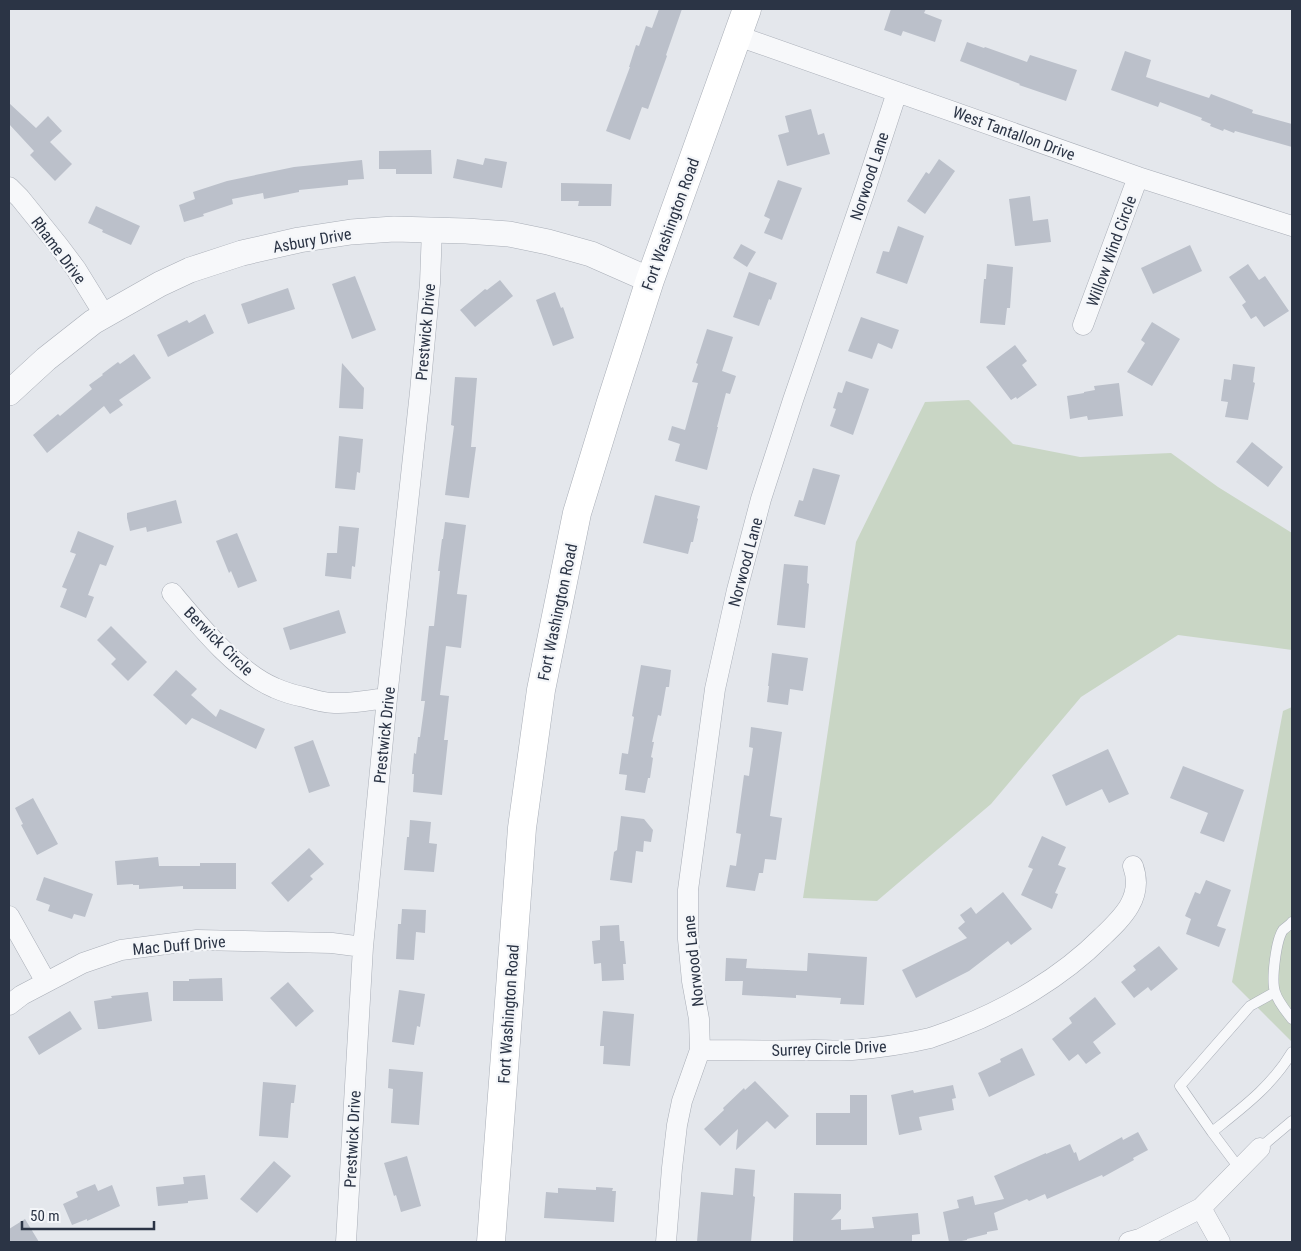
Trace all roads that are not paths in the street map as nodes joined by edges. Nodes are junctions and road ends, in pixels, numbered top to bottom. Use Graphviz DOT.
graph roads {
  1 [pos="747,9"];
  2 [pos="738,36"];
  3 [pos="897,92"];
  4 [pos="1138,177"];
  5 [pos="9,187"];
  6 [pos="1292,226"];
  7 [pos="432,229"];
  8 [pos="650,280"];
  9 [pos="105,316"];
  10 [pos="1084,325"];
  11 [pos="9,393"];
  12 [pos="172,593"];
  13 [pos="387,698"];
  14 [pos="1133,866"];
  15 [pos="9,916"];
  16 [pos="1292,922"];
  17 [pos="362,947"];
  18 [pos="46,982"];
  19 [pos="1275,992"];
  20 [pos="9,1005"];
  21 [pos="1292,1019"];
  22 [pos="700,1050"];
  23 [pos="1292,1052"];
  24 [pos="1292,1121"];
  25 [pos="1212,1132"];
  26 [pos="1260,1148"];
  27 [pos="1239,1168"];
  28 [pos="1201,1208"];
  29 [pos="346,1242"];
  30 [pos="492,1242"];
  31 [pos="666,1242"];
  32 [pos="1130,1242"];
  33 [pos="1220,1242"];
  1 -- 2 [label="main road, Fort Washington Road"];
  2 -- 3 [label="street, West Tantallon Drive"];
  2 -- 8 [label="main road, Fort Washington Road"];
  3 -- 4 [label="street, West Tantallon Drive"];
  3 -- 22 [label="street, Norwood Lane"];
  4 -- 6 [label="street, West Tantallon Drive"];
  4 -- 10 [label="street, Willow Wind Circle"];
  5 -- 9 [label="street, Rhame Drive"];
  7 -- 8 [label="street, Asbury Drive"];
  7 -- 9 [label="street, Asbury Drive"];
  7 -- 13 [label="street, Prestwick Drive"];
  8 -- 30 [label="main road, Fort Washington Road"];
  9 -- 11 [label="street, Asbury Drive"];
  12 -- 13 [label="street, Berwick Circle"];
  13 -- 17 [label="street, Prestwick Drive"];
  14 -- 22 [label="street, Surrey Circle Drive"];
  15 -- 18 [label="street"];
  16 -- 19 [label="lane"];
  17 -- 18 [label="street, Mac Duff Drive"];
  17 -- 29 [label="street, Prestwick Drive"];
  18 -- 20 [label="street, Mac Duff Drive"];
  19 -- 21 [label="lane"];
  19 -- 25 [label="lane"];
  22 -- 31 [label="street"];
  23 -- 25 [label="lane"];
  24 -- 26 [label="lane"];
  25 -- 27 [label="lane"];
  26 -- 27 [label="street"];
  27 -- 28 [label="street"];
  28 -- 32 [label="street"];
  28 -- 33 [label="street"];
}
